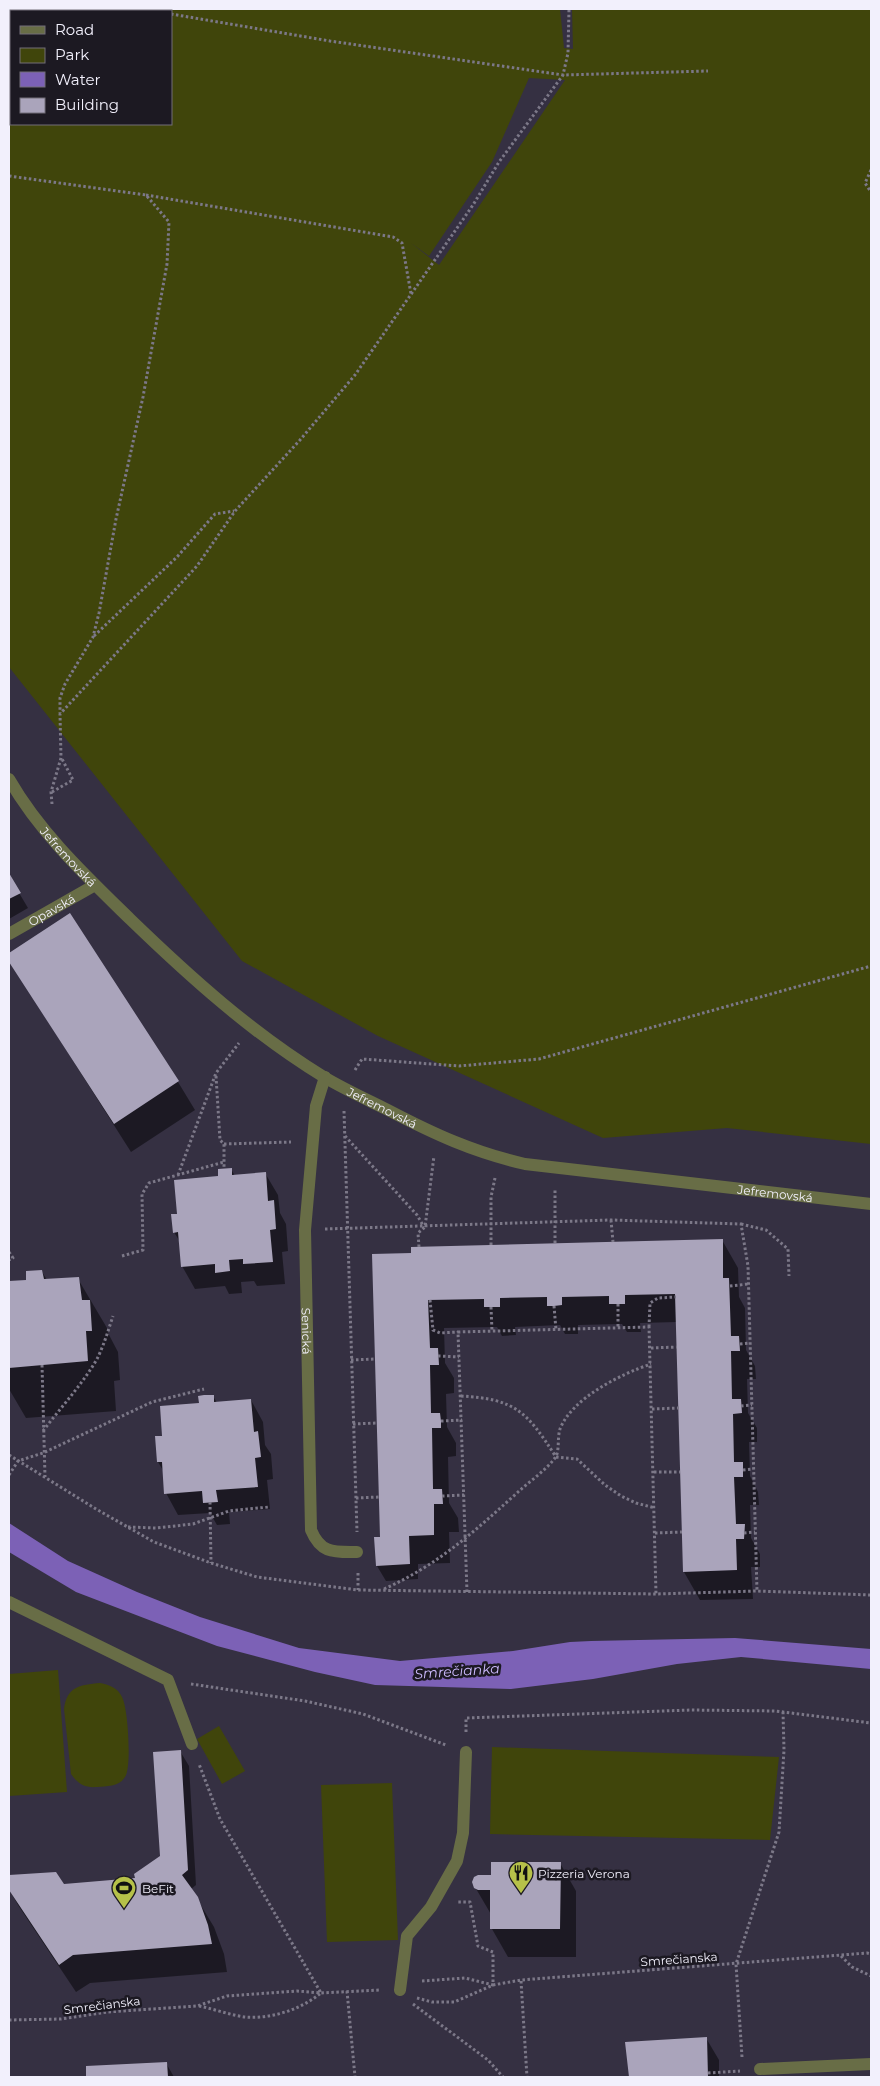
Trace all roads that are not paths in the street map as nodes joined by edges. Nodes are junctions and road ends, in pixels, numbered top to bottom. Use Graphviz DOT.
graph roads {
  1 [pos="9,779"];
  2 [pos="95,885"];
  3 [pos="9,934"];
  4 [pos="325,1078"];
  5 [pos="871,1204"];
  6 [pos="357,1552"];
  7 [pos="9,1602"];
  8 [pos="192,1744"];
  9 [pos="466,1752"];
  10 [pos="404,1992"];
  11 [pos="871,2064"];
  12 [pos="760,2069"];
  1 -- 2 [label="street, Jefremovská"];
  2 -- 3 [label="street, Opavská"];
  2 -- 4 [label="street, Jefremovská"];
  4 -- 5 [label="street, Jefremovská"];
  4 -- 6 [label="street, Senická"];
  7 -- 8 [label="street"];
  9 -- 10 [label="street"];
  11 -- 12 [label="street"];
}
